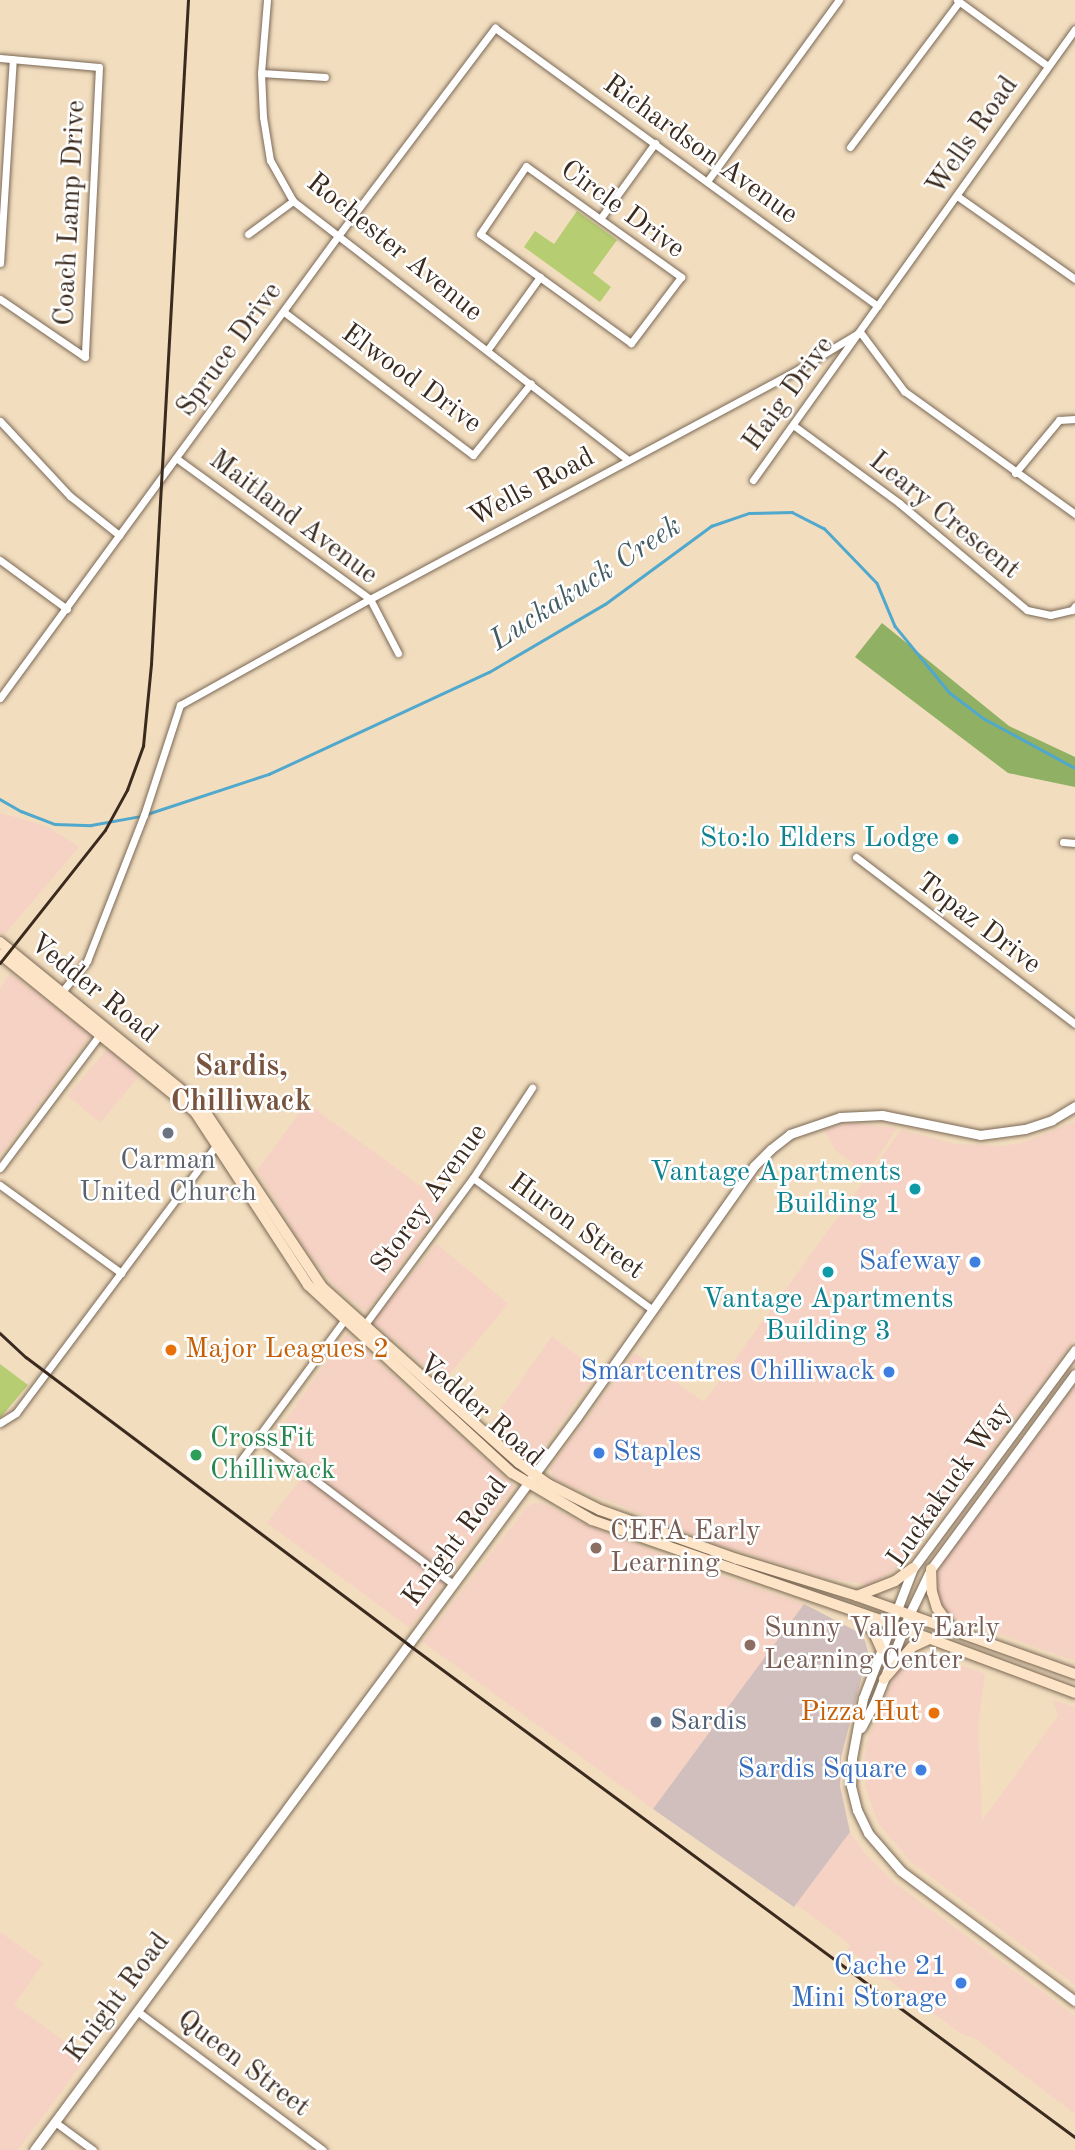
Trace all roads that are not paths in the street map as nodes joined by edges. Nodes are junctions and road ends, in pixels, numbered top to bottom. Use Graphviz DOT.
graph roads {
  1 [pos="267,0"];
  2 [pos="839,0"];
  3 [pos="958,1"];
  4 [pos="495,29"];
  5 [pos="1075,29"];
  6 [pos="0,58"];
  7 [pos="13,59"];
  8 [pos="1048,66"];
  9 [pos="261,73"];
  10 [pos="325,77"];
  11 [pos="656,143"];
  12 [pos="850,147"];
  13 [pos="708,180"];
  14 [pos="957,196"];
  15 [pos="293,201"];
  16 [pos="600,219"];
  17 [pos="248,234"];
  18 [pos="338,236"];
  19 [pos="0,262"];
  20 [pos="540,277"];
  21 [pos="1075,279"];
  22 [pos="0,299"];
  23 [pos="878,306"];
  24 [pos="284,312"];
  25 [pos="860,332"];
  26 [pos="488,349"];
  27 [pos="531,383"];
  28 [pos="1075,419"];
  29 [pos="0,421"];
  30 [pos="793,425"];
  31 [pos="176,458"];
  32 [pos="628,460"];
  33 [pos="1015,473"];
  34 [pos="752,480"];
  35 [pos="1075,514"];
  36 [pos="119,535"];
  37 [pos="0,560"];
  38 [pos="370,598"];
  39 [pos="1075,606"];
  40 [pos="67,609"];
  41 [pos="398,653"];
  42 [pos="0,698"];
  43 [pos="1063,842"];
  44 [pos="1075,843"];
  45 [pos="856,856"];
  46 [pos="0,943"];
  47 [pos="0,954"];
  48 [pos="58,996"];
  49 [pos="1075,1024"];
  50 [pos="101,1034"];
  51 [pos="532,1088"];
  52 [pos="1075,1106"];
  53 [pos="221,1141"];
  54 [pos="0,1168"];
  55 [pos="473,1178"];
  56 [pos="0,1185"];
  57 [pos="121,1273"];
  58 [pos="653,1310"];
  59 [pos="347,1316"];
  60 [pos="362,1329"];
  61 [pos="1075,1350"];
  62 [pos="1075,1374"];
  63 [pos="2,1422"];
  64 [pos="258,1437"];
  65 [pos="236,1466"];
  66 [pos="534,1474"];
  67 [pos="527,1484"];
  68 [pos="913,1568"];
  69 [pos="931,1569"];
  70 [pos="453,1584"];
  71 [pos="857,1596"];
  72 [pos="895,1610"];
  73 [pos="857,1613"];
  74 [pos="909,1615"];
  75 [pos="890,1624"];
  76 [pos="903,1630"];
  77 [pos="954,1630"];
  78 [pos="929,1639"];
  79 [pos="881,1649"];
  80 [pos="1075,1674"];
  81 [pos="884,1679"];
  82 [pos="1075,1693"];
  83 [pos="856,1736"];
  84 [pos="1075,2001"];
  85 [pos="137,2011"];
  86 [pos="55,2122"];
  87 [pos="34,2150"];
  88 [pos="93,2150"];
  89 [pos="323,2150"];
  1 -- 9 [label="street, Rochester Avenue"];
  2 -- 13 [label="street"];
  3 -- 8 [label="street"];
  3 -- 12 [label="street"];
  4 -- 11 [label="street, Richardson Avenue"];
  4 -- 18 [label="street, Spruce Drive"];
  5 -- 8 [label="street, Wells Road"];
  6 -- 7 [label="street, Coach Lamp Drive"];
  7 -- 19 [label="street"];
  7 -- 22 [label="street, Coach Lamp Drive"];
  8 -- 14 [label="street, Wells Road"];
  9 -- 10 [label="street"];
  9 -- 15 [label="street, Rochester Avenue"];
  11 -- 13 [label="street, Richardson Avenue"];
  11 -- 16 [label="street"];
  13 -- 23 [label="street, Richardson Avenue"];
  14 -- 21 [label="street"];
  14 -- 23 [label="street, Wells Road"];
  15 -- 17 [label="street"];
  15 -- 18 [label="street, Rochester Avenue"];
  16 -- 20 [label="street, Circle Drive"];
  16 -- 20 [label="street, Circle Drive"];
  18 -- 24 [label="street, Spruce Drive"];
  18 -- 26 [label="street, Rochester Avenue"];
  20 -- 26 [label="street"];
  23 -- 25 [label="street, Wells Road"];
  24 -- 27 [label="street, Elwood Drive"];
  24 -- 31 [label="street, Spruce Drive"];
  25 -- 30 [label="street, Haig Drive"];
  25 -- 32 [label="street, Wells Road"];
  25 -- 33 [label="street"];
  26 -- 27 [label="street, Rochester Avenue"];
  27 -- 32 [label="street, Rochester Avenue"];
  28 -- 33 [label="street"];
  29 -- 36 [label="street"];
  30 -- 34 [label="street, Haig Drive"];
  30 -- 39 [label="street, Leary Crescent"];
  31 -- 36 [label="street, Spruce Drive"];
  31 -- 38 [label="street, Maitland Avenue"];
  32 -- 38 [label="street, Wells Road"];
  33 -- 35 [label="street"];
  36 -- 40 [label="street, Spruce Drive"];
  37 -- 40 [label="street"];
  38 -- 41 [label="street, Maitland Avenue"];
  38 -- 48 [label="street, Wells Road"];
  40 -- 42 [label="street, Spruce Drive"];
  43 -- 44 [label="street"];
  45 -- 49 [label="street, Topaz Drive"];
  46 -- 48 [label="main road, Vedder Road"];
  47 -- 48 [label="main road, Vedder Road"];
  48 -- 50 [label="main road, Vedder Road"];
  48 -- 53 [label="main road, Vedder Road"];
  50 -- 53 [label="main road, Vedder Road"];
  50 -- 54 [label="street"];
  51 -- 55 [label="street, Storey Avenue"];
  52 -- 58 [label="street, Knight Road"];
  53 -- 57 [label="street"];
  53 -- 59 [label="main road, Vedder Road"];
  55 -- 58 [label="street, Huron Street"];
  55 -- 60 [label="street, Storey Avenue"];
  56 -- 57 [label="street"];
  57 -- 63 [label="street"];
  58 -- 66 [label="street, Knight Road"];
  59 -- 60 [label="main road, Vedder Road"];
  59 -- 64 [label="street"];
  60 -- 66 [label="main road, Vedder Road"];
  60 -- 67 [label="main road, Vedder Road"];
  61 -- 68 [label="street, Luckakuck Way"];
  62 -- 69 [label="street, Luckakuck Way"];
  64 -- 65 [label="street"];
  64 -- 70 [label="street"];
  66 -- 67 [label="street, Knight Road"];
  66 -- 71 [label="main road, Vedder Road"];
  67 -- 70 [label="street, Knight Road"];
  67 -- 73 [label="main road, Vedder Road"];
  68 -- 71 [label="main road"];
  68 -- 72 [label="street, Luckakuck Way"];
  69 -- 74 [label="street, Luckakuck Way"];
  69 -- 77 [label="main road"];
  70 -- 85 [label="street, Knight Road"];
  71 -- 72 [label="main road, Vedder Road"];
  72 -- 74 [label="main road, Vedder Road"];
  72 -- 75 [label="street, Luckakuck Way"];
  73 -- 75 [label="main road, Vedder Road"];
  73 -- 79 [label="main road"];
  74 -- 76 [label="street, Luckakuck Way"];
  74 -- 77 [label="main road, Vedder Road"];
  75 -- 76 [label="main road, Vedder Road"];
  75 -- 79 [label="street, Luckakuck Way"];
  76 -- 78 [label="main road, Vedder Road"];
  76 -- 81 [label="street, Luckakuck Way"];
  77 -- 80 [label="main road, Vedder Road"];
  78 -- 81 [label="main road"];
  78 -- 82 [label="main road, Vedder Road"];
  79 -- 83 [label="street, Luckakuck Way"];
  81 -- 83 [label="street, Luckakuck Way"];
  83 -- 84 [label="street, Luckakuck Way"];
  85 -- 86 [label="street, Knight Road"];
  85 -- 89 [label="street, Queen Street"];
  86 -- 87 [label="street, Knight Road"];
  86 -- 88 [label="street"];
}
